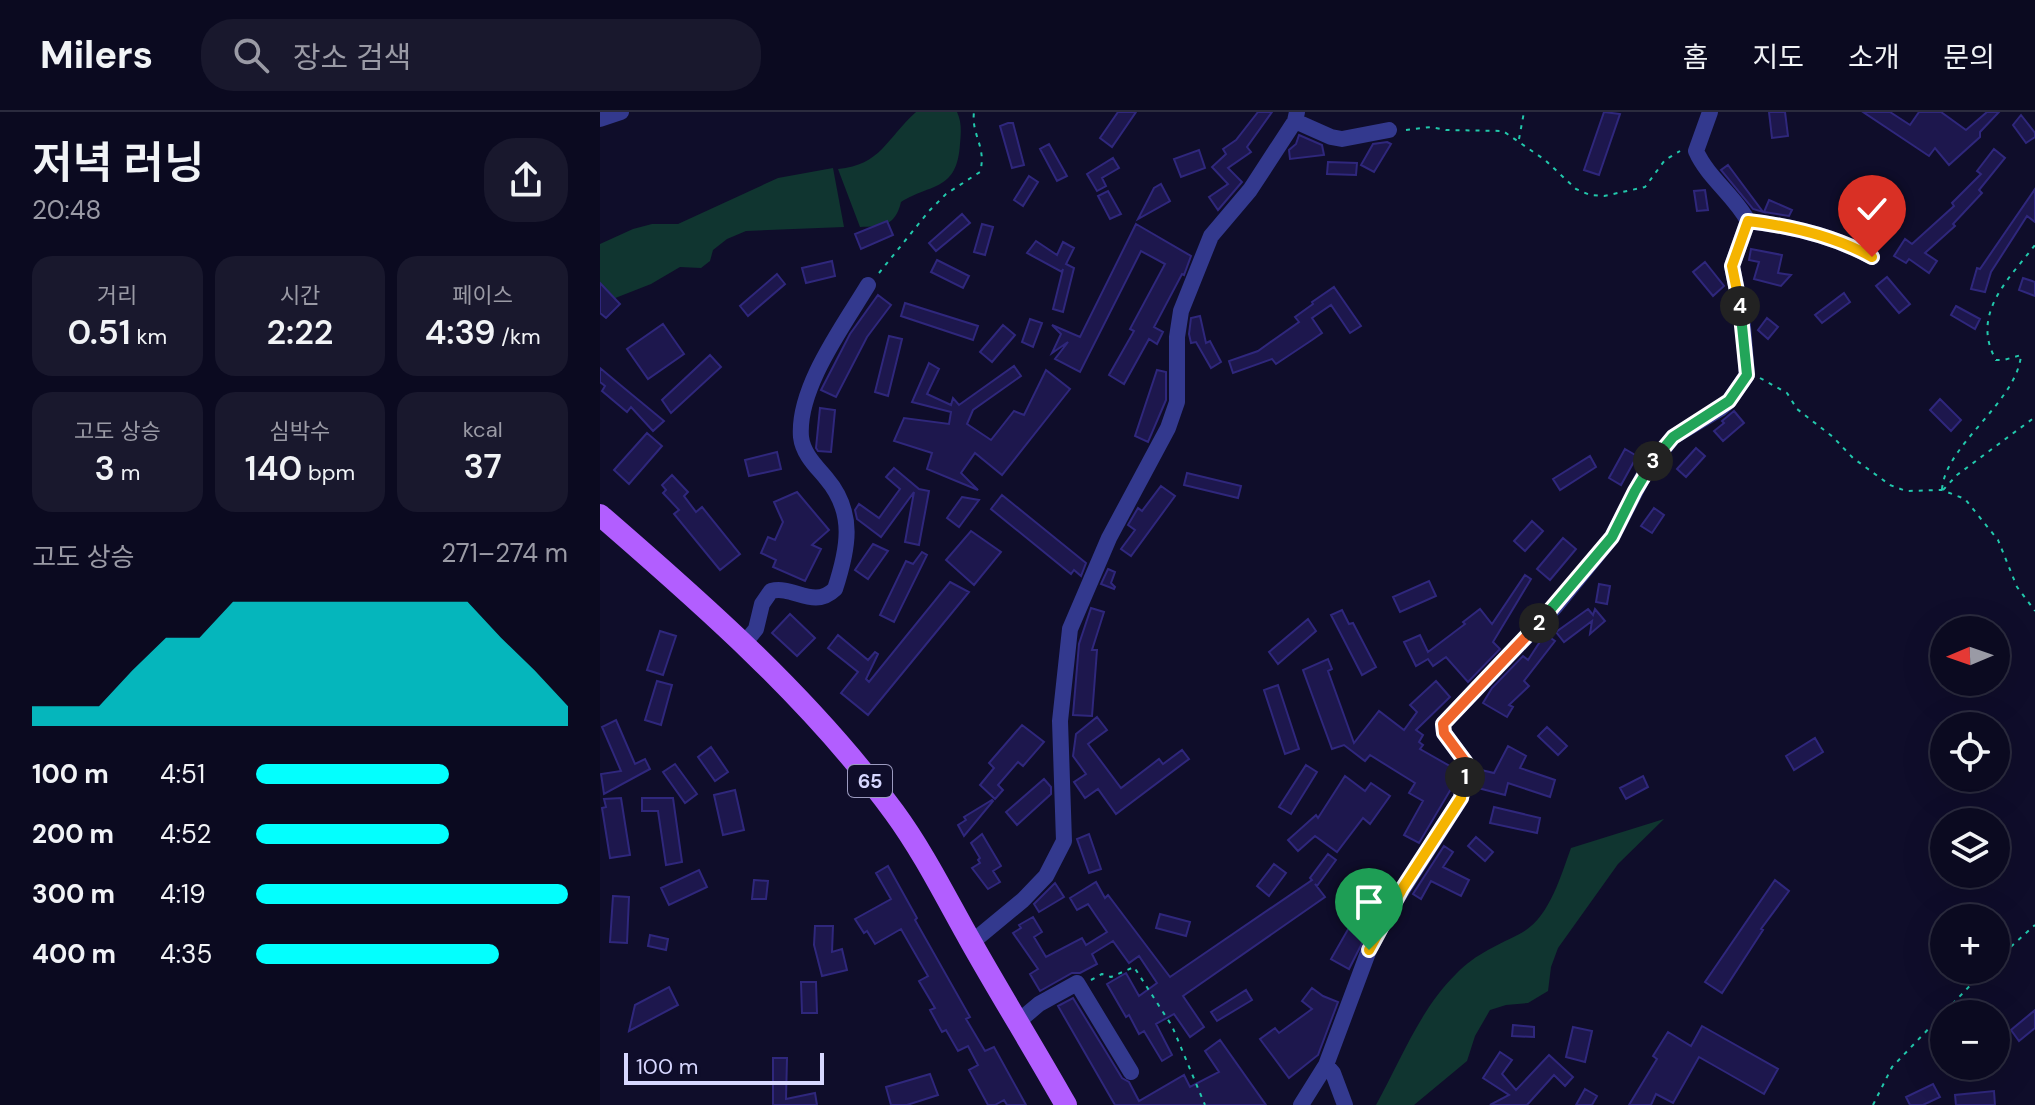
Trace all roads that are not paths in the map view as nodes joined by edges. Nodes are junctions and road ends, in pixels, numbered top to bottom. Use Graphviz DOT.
graph roads {
  1 [pos="621,112"];
  2 [pos="1710,112"];
  3 [pos="1296,116"];
  4 [pos="600,119"];
  5 [pos="1389,130"];
  6 [pos="1748,221"];
  7 [pos="1872,257"];
  8 [pos="868,285"];
  9 [pos="600,515"];
  10 [pos="743,645"];
  11 [pos="971,943"];
  12 [pos="1019,1021"];
  13 [pos="1326,1065"];
  14 [pos="1131,1072"];
  15 [pos="1066,1105"];
  16 [pos="1301,1105"];
  17 [pos="1345,1105"];
  1 -- 4 [label="street"];
  2 -- 6 [label="street"];
  3 -- 5 [label="street"];
  3 -- 11 [label="street"];
  6 -- 7 [label="street"];
  6 -- 13 [label="street"];
  8 -- 10 [label="street"];
  9 -- 10 [label="main road, 65"];
  10 -- 11 [label="main road, 65"];
  11 -- 12 [label="main road, 65"];
  12 -- 14 [label="street"];
  12 -- 15 [label="main road, 65"];
  13 -- 16 [label="street"];
  13 -- 17 [label="street"];
}
